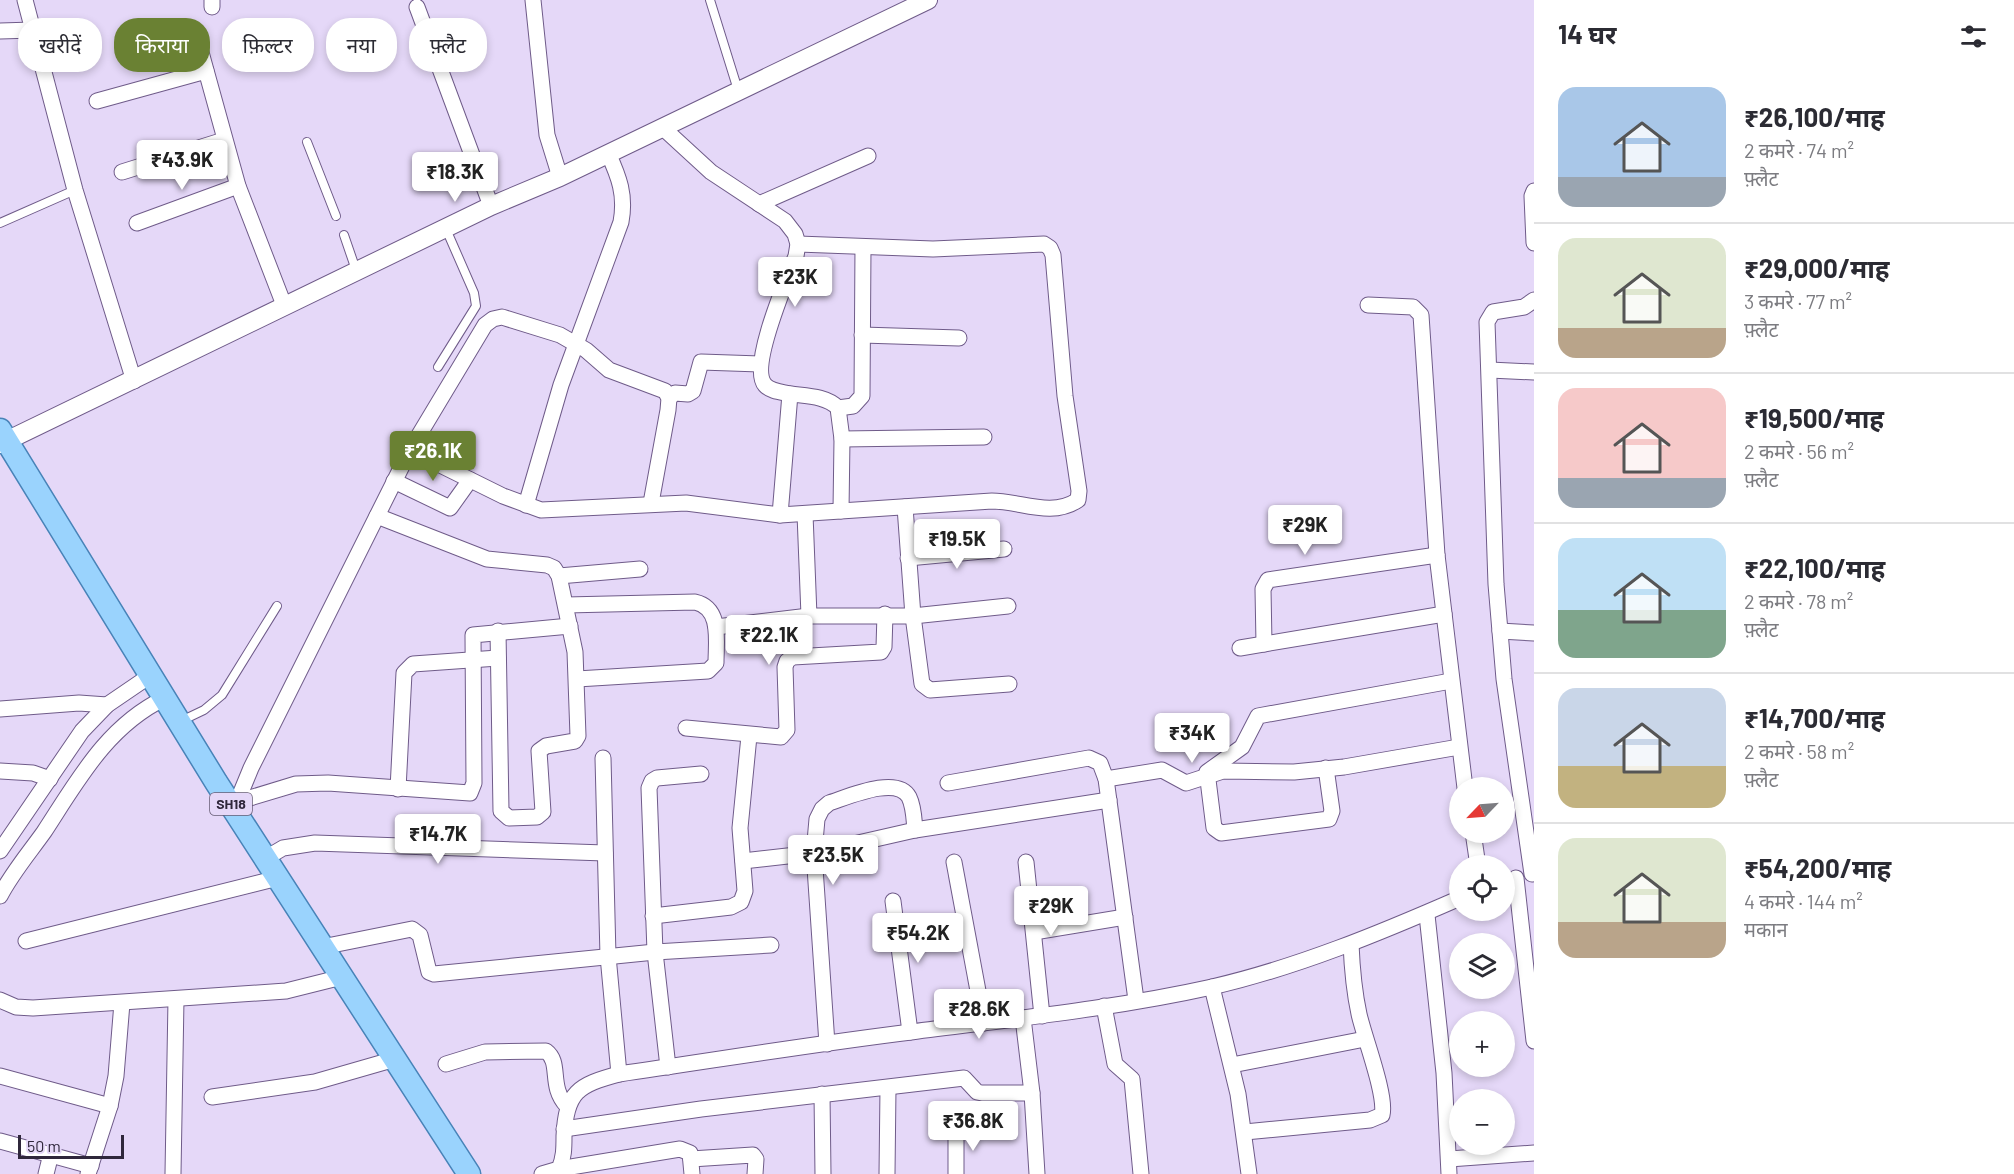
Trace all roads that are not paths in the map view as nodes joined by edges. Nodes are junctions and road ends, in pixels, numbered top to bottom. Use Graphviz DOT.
graph roads {
  1 [pos="25,0"];
  2 [pos="533,0"];
  3 [pos="710,0"];
  4 [pos="928,0"];
  5 [pos="417,7"];
  6 [pos="30,18"];
  7 [pos="18,31"];
  8 [pos="0,32"];
  9 [pos="44,72"];
  10 [pos="202,72"];
  11 [pos="206,72"];
  12 [pos="738,90"];
  13 [pos="98,101"];
  14 [pos="662,127"];
  15 [pos="224,140"];
  16 [pos="307,142"];
  17 [pos="608,153"];
  18 [pos="868,156"];
  19 [pos="122,172"];
  20 [pos="560,177"];
  21 [pos="238,186"];
  22 [pos="75,190"];
  23 [pos="1534,190"];
  24 [pos="759,204"];
  25 [pos="491,206"];
  26 [pos="336,216"];
  27 [pos="0,223"];
  28 [pos="137,223"];
  29 [pos="446,228"];
  30 [pos="344,235"];
  31 [pos="1534,235"];
  32 [pos="1534,243"];
  33 [pos="798,244"];
  34 [pos="863,247"];
  35 [pos="356,270"];
  36 [pos="1534,300"];
  37 [pos="284,305"];
  38 [pos="1368,305"];
  39 [pos="862,335"];
  40 [pos="959,338"];
  41 [pos="575,342"];
  42 [pos="760,364"];
  43 [pos="438,367"];
  44 [pos="1490,369"];
  45 [pos="1534,372"];
  46 [pos="134,381"];
  47 [pos="790,394"];
  48 [pos="669,398"];
  49 [pos="838,408"];
  50 [pos="984,437"];
  51 [pos="2,438"];
  52 [pos="842,439"];
  53 [pos="410,450"];
  54 [pos="470,480"];
  55 [pos="394,481"];
  56 [pos="651,503"];
  57 [pos="526,505"];
  58 [pos="905,507"];
  59 [pos="841,511"];
  60 [pos="806,514"];
  61 [pos="377,516"];
  62 [pos="780,516"];
  63 [pos="1004,549"];
  64 [pos="1437,555"];
  65 [pos="908,558"];
  66 [pos="640,569"];
  67 [pos="559,576"];
  68 [pos="566,605"];
  69 [pos="277,606"];
  70 [pos="1008,606"];
  71 [pos="1444,614"];
  72 [pos="885,615"];
  73 [pos="809,616"];
  74 [pos="913,616"];
  75 [pos="570,626"];
  76 [pos="716,627"];
  77 [pos="498,631"];
  78 [pos="1500,631"];
  79 [pos="1534,633"];
  80 [pos="1264,644"];
  81 [pos="1240,648"];
  82 [pos="498,658"];
  83 [pos="472,659"];
  84 [pos="151,675"];
  85 [pos="577,679"];
  86 [pos="1451,681"];
  87 [pos="1009,684"];
  88 [pos="165,698"];
  89 [pos="107,705"];
  90 [pos="0,709"];
  91 [pos="179,722"];
  92 [pos="686,729"];
  93 [pos="749,736"];
  94 [pos="1459,747"];
  95 [pos="603,758"];
  96 [pos="1326,768"];
  97 [pos="0,771"];
  98 [pos="701,774"];
  99 [pos="1206,777"];
  100 [pos="1463,777"];
  101 [pos="50,779"];
  102 [pos="1106,779"];
  103 [pos="948,783"];
  104 [pos="398,789"];
  105 [pos="1109,800"];
  106 [pos="234,803"];
  107 [pos="0,827"];
  108 [pos="17,827"];
  109 [pos="915,830"];
  110 [pos="0,851"];
  111 [pos="605,853"];
  112 [pos="814,853"];
  113 [pos="266,858"];
  114 [pos="743,861"];
  115 [pos="954,862"];
  116 [pos="1026,862"];
  117 [pos="1533,874"];
  118 [pos="278,878"];
  119 [pos="1515,879"];
  120 [pos="0,896"];
  121 [pos="892,901"];
  122 [pos="1449,904"];
  123 [pos="1515,914"];
  124 [pos="1427,915"];
  125 [pos="653,916"];
  126 [pos="1125,917"];
  127 [pos="1034,932"];
  128 [pos="26,941"];
  129 [pos="1351,944"];
  130 [pos="771,945"];
  131 [pos="322,947"];
  132 [pos="654,952"];
  133 [pos="608,956"];
  134 [pos="342,977"];
  135 [pos="1212,987"];
  136 [pos="177,999"];
  137 [pos="0,1000"];
  138 [pos="1136,1000"];
  139 [pos="122,1003"];
  140 [pos="1104,1006"];
  141 [pos="1042,1016"];
  142 [pos="1023,1018"];
  143 [pos="984,1023"];
  144 [pos="910,1032"];
  145 [pos="1365,1039"];
  146 [pos="1534,1041"];
  147 [pos="827,1044"];
  148 [pos="395,1059"];
  149 [pos="446,1064"];
  150 [pos="1232,1065"];
  151 [pos="668,1067"];
  152 [pos="619,1074"];
  153 [pos="0,1076"];
  154 [pos="888,1088"];
  155 [pos="1032,1093"];
  156 [pos="822,1094"];
  157 [pos="212,1097"];
  158 [pos="110,1106"];
  159 [pos="567,1106"];
  160 [pos="564,1129"];
  161 [pos="956,1129"];
  162 [pos="1245,1132"];
  163 [pos="0,1141"];
  164 [pos="1534,1153"];
  165 [pos="51,1154"];
  166 [pos="692,1166"];
  167 [pos="1449,1167"];
  168 [pos="559,1169"];
  169 [pos="90,1170"];
  170 [pos="46,1174"];
  171 [pos="173,1174"];
  172 [pos="468,1174"];
  173 [pos="542,1174"];
  174 [pos="756,1174"];
  175 [pos="823,1174"];
  176 [pos="887,1174"];
  177 [pos="956,1174"];
  178 [pos="1037,1174"];
  179 [pos="1141,1174"];
  180 [pos="1249,1174"];
  1 -- 6 [label="street"];
  2 -- 20 [label="street"];
  3 -- 12 [label="lane"];
  4 -- 12 [label="street"];
  5 -- 25 [label="street"];
  7 -- 8 [label="street"];
  9 -- 22 [label="street"];
  10 -- 13 [label="street"];
  11 -- 15 [label="street"];
  12 -- 14 [label="street"];
  14 -- 17 [label="street"];
  14 -- 24 [label="street"];
  15 -- 19 [label="street"];
  15 -- 21 [label="street"];
  16 -- 26 [label="lane"];
  17 -- 20 [label="street"];
  17 -- 41 [label="street"];
  18 -- 24 [label="street"];
  20 -- 25 [label="street"];
  21 -- 28 [label="street"];
  21 -- 37 [label="street"];
  22 -- 27 [label="lane"];
  22 -- 46 [label="street"];
  23 -- 31 [label="street"];
  24 -- 33 [label="street"];
  25 -- 29 [label="street"];
  29 -- 35 [label="street"];
  29 -- 43 [label="lane"];
  30 -- 35 [label="lane"];
  31 -- 32 [label="street"];
  33 -- 34 [label="street"];
  33 -- 42 [label="street"];
  34 -- 39 [label="street"];
  34 -- 58 [label="street"];
  35 -- 37 [label="street"];
  36 -- 44 [label="street"];
  37 -- 46 [label="street"];
  38 -- 64 [label="street"];
  39 -- 40 [label="street"];
  39 -- 49 [label="street"];
  41 -- 48 [label="street"];
  41 -- 53 [label="street"];
  41 -- 57 [label="street"];
  42 -- 47 [label="street"];
  42 -- 48 [label="street"];
  44 -- 45 [label="street"];
  44 -- 78 [label="street"];
  46 -- 51 [label="street"];
  47 -- 49 [label="street"];
  47 -- 62 [label="street"];
  48 -- 56 [label="street"];
  49 -- 52 [label="street"];
  50 -- 52 [label="street"];
  51 -- 84 [label="main road, SH18"];
  52 -- 59 [label="street"];
  53 -- 54 [label="street"];
  53 -- 55 [label="street"];
  54 -- 55 [label="street"];
  54 -- 57 [label="street"];
  55 -- 61 [label="street"];
  56 -- 57 [label="street"];
  56 -- 62 [label="street"];
  58 -- 59 [label="street"];
  58 -- 65 [label="street"];
  59 -- 60 [label="street"];
  60 -- 62 [label="street"];
  60 -- 73 [label="street"];
  61 -- 67 [label="street"];
  61 -- 106 [label="street"];
  63 -- 65 [label="street"];
  64 -- 71 [label="street"];
  64 -- 80 [label="street"];
  65 -- 74 [label="street"];
  66 -- 67 [label="street"];
  67 -- 68 [label="street"];
  68 -- 75 [label="street"];
  68 -- 76 [label="street"];
  69 -- 91 [label="lane"];
  70 -- 74 [label="street"];
  71 -- 80 [label="street"];
  71 -- 86 [label="street"];
  72 -- 73 [label="street"];
  72 -- 74 [label="street"];
  72 -- 93 [label="street"];
  73 -- 76 [label="street"];
  74 -- 87 [label="street"];
  75 -- 77 [label="street"];
  75 -- 85 [label="street"];
  76 -- 85 [label="street"];
  77 -- 82 [label="street"];
  77 -- 83 [label="street"];
  78 -- 79 [label="street"];
  78 -- 117 [label="street"];
  80 -- 81 [label="street"];
  82 -- 83 [label="street"];
  82 -- 85 [label="street"];
  83 -- 104 [label="street"];
  83 -- 104 [label="street"];
  84 -- 88 [label="main road, SH18"];
  84 -- 89 [label="street"];
  86 -- 94 [label="street"];
  86 -- 99 [label="street"];
  88 -- 91 [label="main road, SH18"];
  88 -- 120 [label="street"];
  89 -- 90 [label="street"];
  89 -- 101 [label="street"];
  91 -- 106 [label="main road, SH18"];
  92 -- 93 [label="street"];
  93 -- 114 [label="street"];
  94 -- 96 [label="street"];
  94 -- 100 [label="street"];
  95 -- 111 [label="street"];
  96 -- 99 [label="street"];
  96 -- 99 [label="street"];
  97 -- 101 [label="street"];
  98 -- 125 [label="street"];
  99 -- 102 [label="street"];
  101 -- 108 [label="street"];
  102 -- 103 [label="street"];
  102 -- 105 [label="street"];
  104 -- 106 [label="street"];
  105 -- 109 [label="street"];
  105 -- 126 [label="street"];
  106 -- 113 [label="main road, SH18"];
  107 -- 108 [label="street"];
  108 -- 110 [label="street"];
  109 -- 112 [label="street"];
  109 -- 112 [label="street"];
  111 -- 113 [label="street"];
  111 -- 133 [label="street"];
  112 -- 114 [label="street"];
  112 -- 147 [label="street"];
  113 -- 118 [label="main road, SH18"];
  114 -- 125 [label="street"];
  115 -- 143 [label="street"];
  116 -- 127 [label="street"];
  117 -- 119 [label="street"];
  118 -- 128 [label="street"];
  118 -- 131 [label="main road, SH18"];
  121 -- 144 [label="street"];
  122 -- 124 [label="street"];
  123 -- 146 [label="street"];
  124 -- 129 [label="street"];
  124 -- 167 [label="street"];
  125 -- 132 [label="street"];
  126 -- 127 [label="street"];
  126 -- 138 [label="street"];
  127 -- 141 [label="street"];
  129 -- 135 [label="street"];
  129 -- 145 [label="street"];
  130 -- 132 [label="street"];
  131 -- 133 [label="street"];
  131 -- 134 [label="main road, SH18"];
  132 -- 133 [label="street"];
  132 -- 151 [label="street"];
  133 -- 152 [label="street"];
  134 -- 136 [label="street"];
  134 -- 148 [label="main road, SH18"];
  135 -- 138 [label="street"];
  135 -- 150 [label="street"];
  136 -- 139 [label="street"];
  136 -- 171 [label="street"];
  137 -- 139 [label="street"];
  138 -- 140 [label="street"];
  139 -- 158 [label="street"];
  140 -- 141 [label="street"];
  140 -- 179 [label="street"];
  141 -- 142 [label="street"];
  142 -- 143 [label="street"];
  142 -- 155 [label="street"];
  143 -- 144 [label="street"];
  144 -- 147 [label="street"];
  145 -- 150 [label="street"];
  145 -- 162 [label="street"];
  147 -- 151 [label="street"];
  148 -- 157 [label="street"];
  148 -- 172 [label="main road, SH18"];
  149 -- 159 [label="street"];
  150 -- 162 [label="street"];
  151 -- 152 [label="street"];
  152 -- 159 [label="street"];
  153 -- 158 [label="street"];
  154 -- 155 [label="street"];
  154 -- 156 [label="street"];
  154 -- 176 [label="street"];
  155 -- 178 [label="street"];
  156 -- 160 [label="street"];
  156 -- 175 [label="street"];
  158 -- 169 [label="street"];
  159 -- 160 [label="street"];
  160 -- 168 [label="street"];
  161 -- 177 [label="street"];
  162 -- 180 [label="street"];
  163 -- 165 [label="street"];
  164 -- 167 [label="street"];
  165 -- 169 [label="street"];
  165 -- 170 [label="street"];
  166 -- 168 [label="street"];
  166 -- 174 [label="street"];
  168 -- 173 [label="street"];
}
